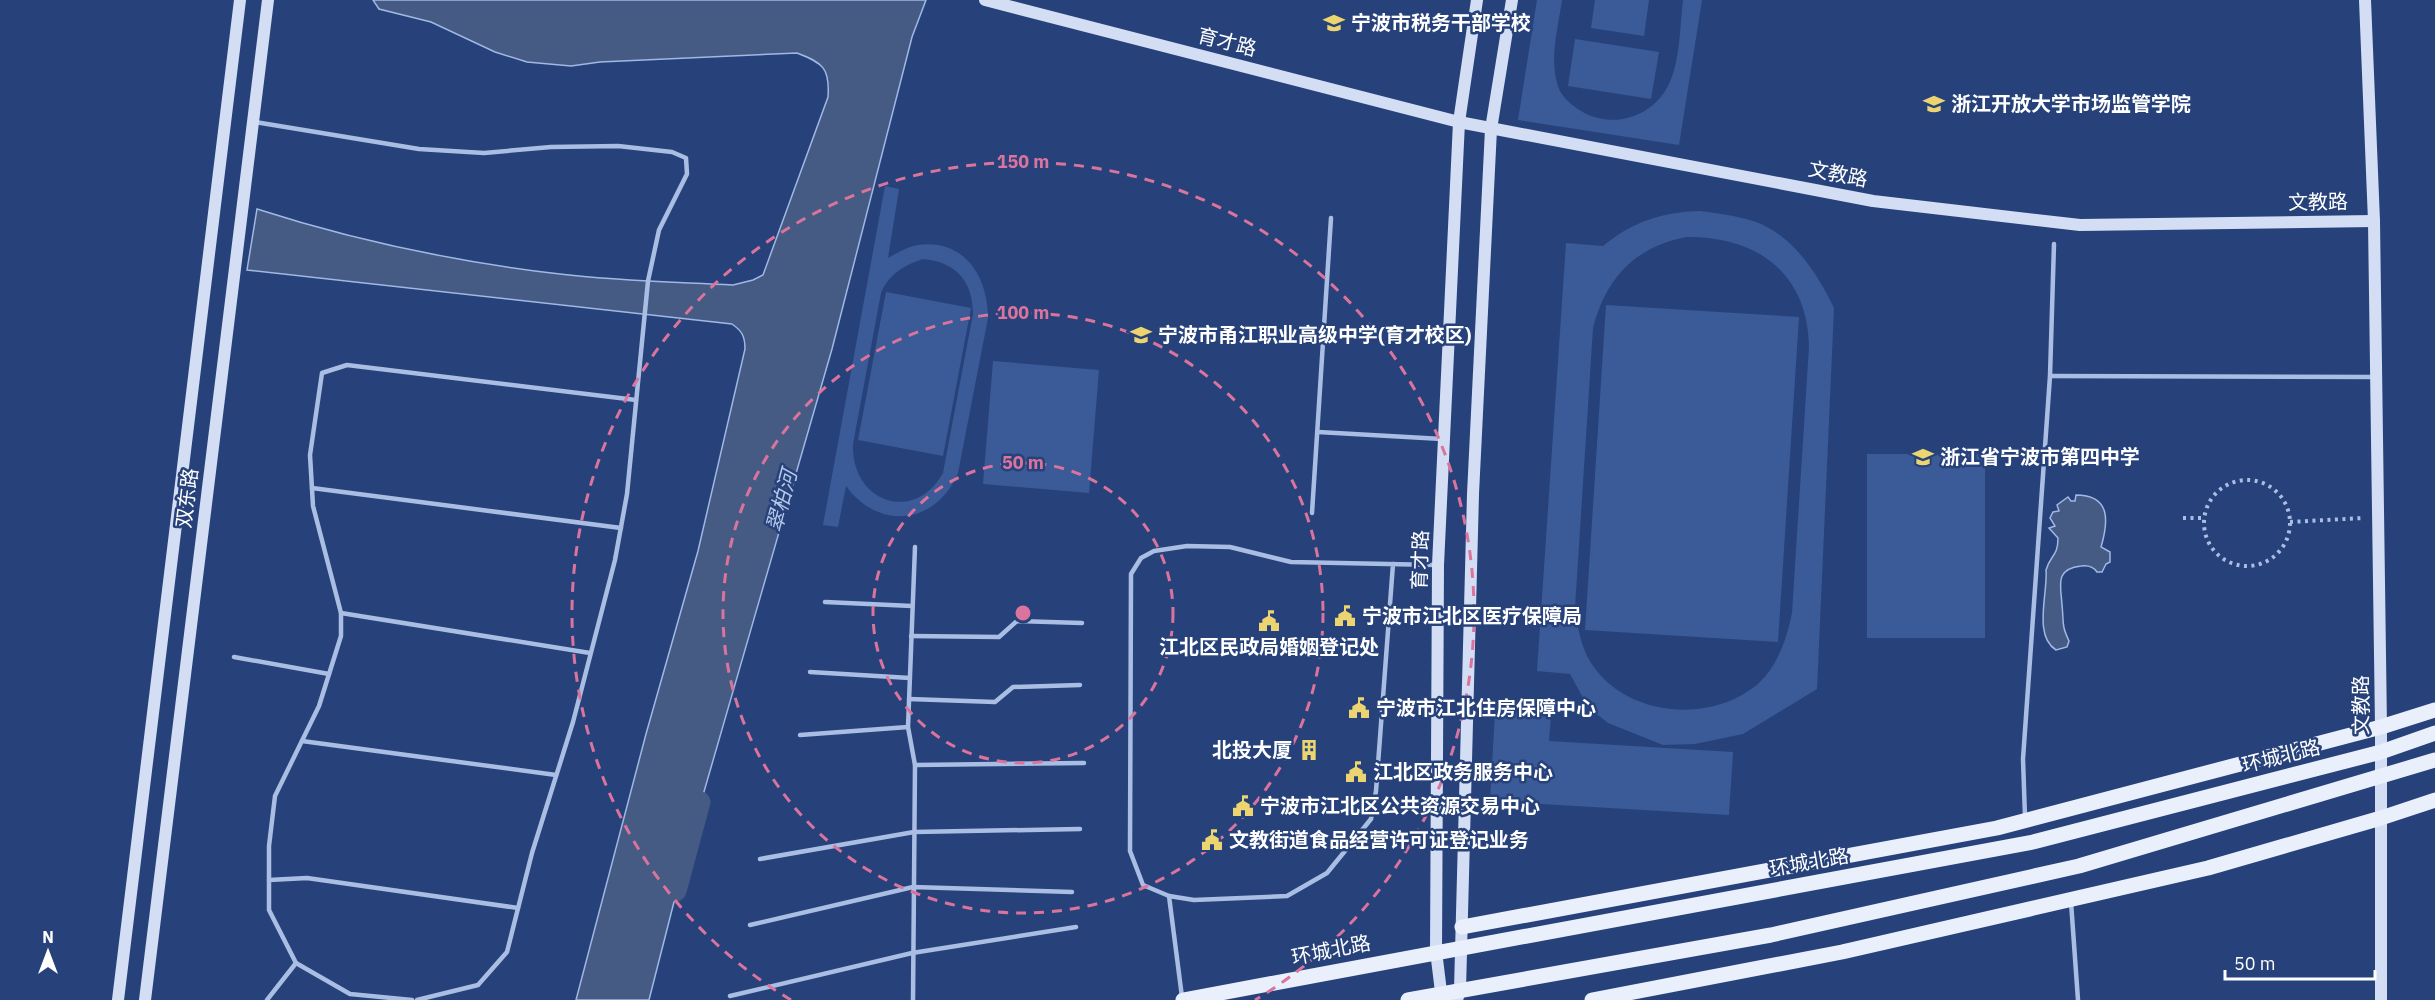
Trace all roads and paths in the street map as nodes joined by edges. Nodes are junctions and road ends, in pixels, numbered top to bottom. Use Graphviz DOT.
graph roads {
  1 [pos="240,0"];
  2 [pos="268,0"];
  3 [pos="985,0"];
  4 [pos="1478,0"];
  5 [pos="1512,0"];
  6 [pos="2365,0"];
  7 [pos="253,122"];
  8 [pos="1459,122"];
  9 [pos="1491,129"];
  10 [pos="1330,218"];
  11 [pos="2374,221"];
  12 [pos="2054,244"];
  13 [pos="2050,376"];
  14 [pos="2377,377"];
  15 [pos="636,400"];
  16 [pos="1318,432"];
  17 [pos="1444,439"];
  18 [pos="312,488"];
  19 [pos="1312,513"];
  20 [pos="2183,518"];
  21 [pos="2204,518"];
  22 [pos="2378,518"];
  23 [pos="2290,522"];
  24 [pos="621,528"];
  25 [pos="915,547"];
  26 [pos="1393,564"];
  27 [pos="1438,565"];
  28 [pos="825,602"];
  29 [pos="912,606"];
  30 [pos="341,613"];
  31 [pos="1082,623"];
  32 [pos="911,636"];
  33 [pos="590,653"];
  34 [pos="234,657"];
  35 [pos="810,672"];
  36 [pos="329,674"];
  37 [pos="910,678"];
  38 [pos="1080,685"];
  39 [pos="909,699"];
  40 [pos="2435,710"];
  41 [pos="908,727"];
  42 [pos="2381,727"];
  43 [pos="2435,734"];
  44 [pos="800,735"];
  45 [pos="302,741"];
  46 [pos="2381,752"];
  47 [pos="2435,760"];
  48 [pos="1084,763"];
  49 [pos="915,765"];
  50 [pos="556,775"];
  51 [pos="2381,777"];
  52 [pos="2435,800"];
  53 [pos="2381,818"];
  54 [pos="2025,820"];
  55 [pos="1080,829"];
  56 [pos="914,832"];
  57 [pos="760,858"];
  58 [pos="269,880"];
  59 [pos="913,887"];
  60 [pos="1072,892"];
  61 [pos="1169,896"];
  62 [pos="2071,899"];
  63 [pos="518,908"];
  64 [pos="750,925"];
  65 [pos="1076,927"];
  66 [pos="1462,927"];
  67 [pos="1461,947"];
  68 [pos="1436,951"];
  69 [pos="912,953"];
  70 [pos="296,963"];
  71 [pos="1459,995"];
  72 [pos="730,996"];
  73 [pos="1441,997"];
  74 [pos="118,1000"];
  75 [pos="145,1000"];
  76 [pos="267,1000"];
  77 [pos="412,1000"];
  78 [pos="417,1000"];
  79 [pos="913,1000"];
  80 [pos="1183,1000"];
  81 [pos="1408,1000"];
  82 [pos="1592,1000"];
  83 [pos="2078,1000"];
  84 [pos="2381,1000"];
  1 -- 74 [label="main road, 双东路"];
  2 -- 7 [label="main road, 双东路"];
  3 -- 8 [label="main road, 育才路"];
  4 -- 8 [label="main road, 育才路"];
  5 -- 9 [label="main road"];
  6 -- 11 [label="main road"];
  7 -- 15 [label="lane"];
  7 -- 75 [label="main road, 双东路"];
  8 -- 9 [label="main road, 育才路"];
  8 -- 17 [label="main road, 育才路"];
  9 -- 11 [label="main road, 文教路"];
  9 -- 66 [label="main road"];
  10 -- 16 [label="lane"];
  11 -- 14 [label="main road, 文教路"];
  12 -- 13 [label="lane"];
  13 -- 14 [label="lane"];
  13 -- 54 [label="lane"];
  14 -- 22 [label="main road, 文教路"];
  15 -- 18 [label="lane"];
  15 -- 24 [label="lane"];
  16 -- 17 [label="lane"];
  16 -- 19 [label="lane"];
  17 -- 27 [label="main road, 育才路"];
  18 -- 24 [label="lane"];
  18 -- 30 [label="lane"];
  20 -- 21 [label="path"];
  21 -- 23 [label="path"];
  21 -- 23 [label="path"];
  22 -- 23 [label="path"];
  22 -- 42 [label="main road, 文教路"];
  24 -- 33 [label="lane"];
  25 -- 29 [label="lane"];
  26 -- 27 [label="lane"];
  26 -- 61 [label="lane"];
  26 -- 61 [label="lane"];
  27 -- 68 [label="main road, 育才路"];
  28 -- 29 [label="lane"];
  29 -- 32 [label="lane"];
  30 -- 33 [label="lane"];
  30 -- 36 [label="lane"];
  31 -- 32 [label="lane"];
  32 -- 37 [label="lane"];
  33 -- 50 [label="lane"];
  34 -- 36 [label="lane"];
  35 -- 37 [label="lane"];
  36 -- 45 [label="lane"];
  37 -- 39 [label="lane"];
  38 -- 39 [label="lane"];
  39 -- 41 [label="lane"];
  40 -- 42 [label="main road"];
  41 -- 44 [label="lane"];
  41 -- 49 [label="lane"];
  42 -- 46 [label="main road, 文教路"];
  42 -- 54 [label="main road"];
  43 -- 46 [label="main road, 环城北路"];
  45 -- 50 [label="lane"];
  45 -- 58 [label="lane"];
  46 -- 51 [label="main road, 文教路"];
  46 -- 67 [label="main road, 环城北路"];
  47 -- 51 [label="main road"];
  48 -- 49 [label="lane"];
  49 -- 56 [label="lane"];
  50 -- 63 [label="lane"];
  51 -- 53 [label="main road, 文教路"];
  51 -- 71 [label="main road"];
  52 -- 53 [label="main road"];
  53 -- 62 [label="main road"];
  53 -- 84 [label="main road, 文教路"];
  54 -- 66 [label="main road"];
  55 -- 56 [label="lane"];
  56 -- 57 [label="lane"];
  56 -- 59 [label="lane"];
  58 -- 63 [label="lane"];
  58 -- 70 [label="lane"];
  59 -- 60 [label="lane"];
  59 -- 64 [label="lane"];
  59 -- 69 [label="lane"];
  61 -- 80 [label="lane"];
  62 -- 82 [label="main road"];
  62 -- 83 [label="lane"];
  63 -- 78 [label="lane"];
  65 -- 69 [label="lane"];
  66 -- 67 [label="main road"];
  67 -- 68 [label="main road, 环城北路"];
  67 -- 71 [label="main road"];
  68 -- 73 [label="main road, 育才路"];
  68 -- 80 [label="main road, 环城北路"];
  69 -- 72 [label="lane"];
  69 -- 79 [label="lane"];
  70 -- 76 [label="lane"];
  70 -- 77 [label="lane"];
  71 -- 73 [label="main road"];
  73 -- 81 [label="main road"];
}
